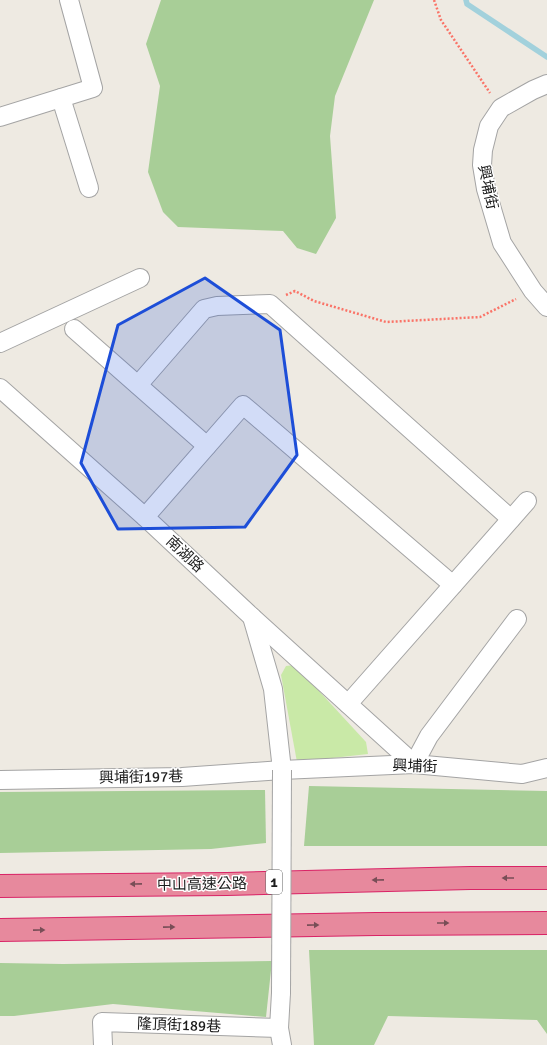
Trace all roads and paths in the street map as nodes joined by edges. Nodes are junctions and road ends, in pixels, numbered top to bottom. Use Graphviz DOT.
graph roads {
  1 [pos="69,0"];
  2 [pos="434,0"];
  3 [pos="547,84"];
  4 [pos="61,98"];
  5 [pos="501,108"];
  6 [pos="0,117"];
  7 [pos="89,188"];
  8 [pos="140,278"];
  9 [pos="533,291"];
  10 [pos="270,304"];
  11 [pos="547,307"];
  12 [pos="74,329"];
  13 [pos="0,343"];
  14 [pos="138,385"];
  15 [pos="0,388"];
  16 [pos="207,446"];
  17 [pos="527,501"];
  18 [pos="145,516"];
  19 [pos="511,519"];
  20 [pos="454,585"];
  21 [pos="252,617"];
  22 [pos="517,619"];
  23 [pos="348,704"];
  24 [pos="414,764"];
  25 [pos="547,768"];
  26 [pos="282,770"];
  27 [pos="0,780"];
  28 [pos="547,878"];
  29 [pos="0,886"];
  30 [pos="547,923"];
  31 [pos="0,930"];
  32 [pos="280,1037"];
  33 [pos="103,1045"];
  1 -- 4 [label="street"];
  2 -- 5 [label="path"];
  3 -- 5 [label="street, 興埔街"];
  4 -- 6 [label="street"];
  4 -- 7 [label="street"];
  5 -- 9 [label="street, 興埔街"];
  8 -- 13 [label="street"];
  9 -- 10 [label="path"];
  9 -- 11 [label="street, 興埔街"];
  10 -- 14 [label="street"];
  10 -- 19 [label="street"];
  12 -- 14 [label="street"];
  14 -- 16 [label="street"];
  15 -- 18 [label="street, 南湖路"];
  16 -- 18 [label="street"];
  16 -- 20 [label="street"];
  17 -- 19 [label="street"];
  18 -- 21 [label="street, 南湖路"];
  19 -- 20 [label="street"];
  20 -- 23 [label="street"];
  21 -- 23 [label="street, 南湖路"];
  21 -- 26 [label="street"];
  22 -- 24 [label="street"];
  23 -- 24 [label="street, 南湖路"];
  24 -- 25 [label="street, 興埔街"];
  24 -- 26 [label="street, 興埔街"];
  26 -- 27 [label="street, 興埔街197巷"];
  26 -- 32 [label="street, bridge"];
  28 -- 29 [label="highway, 中山高速公路 / 1, one-way"];
  31 -- 30 [label="highway, one-way"];
  32 -- 33 [label="street, 隆頂街189巷"];
}
